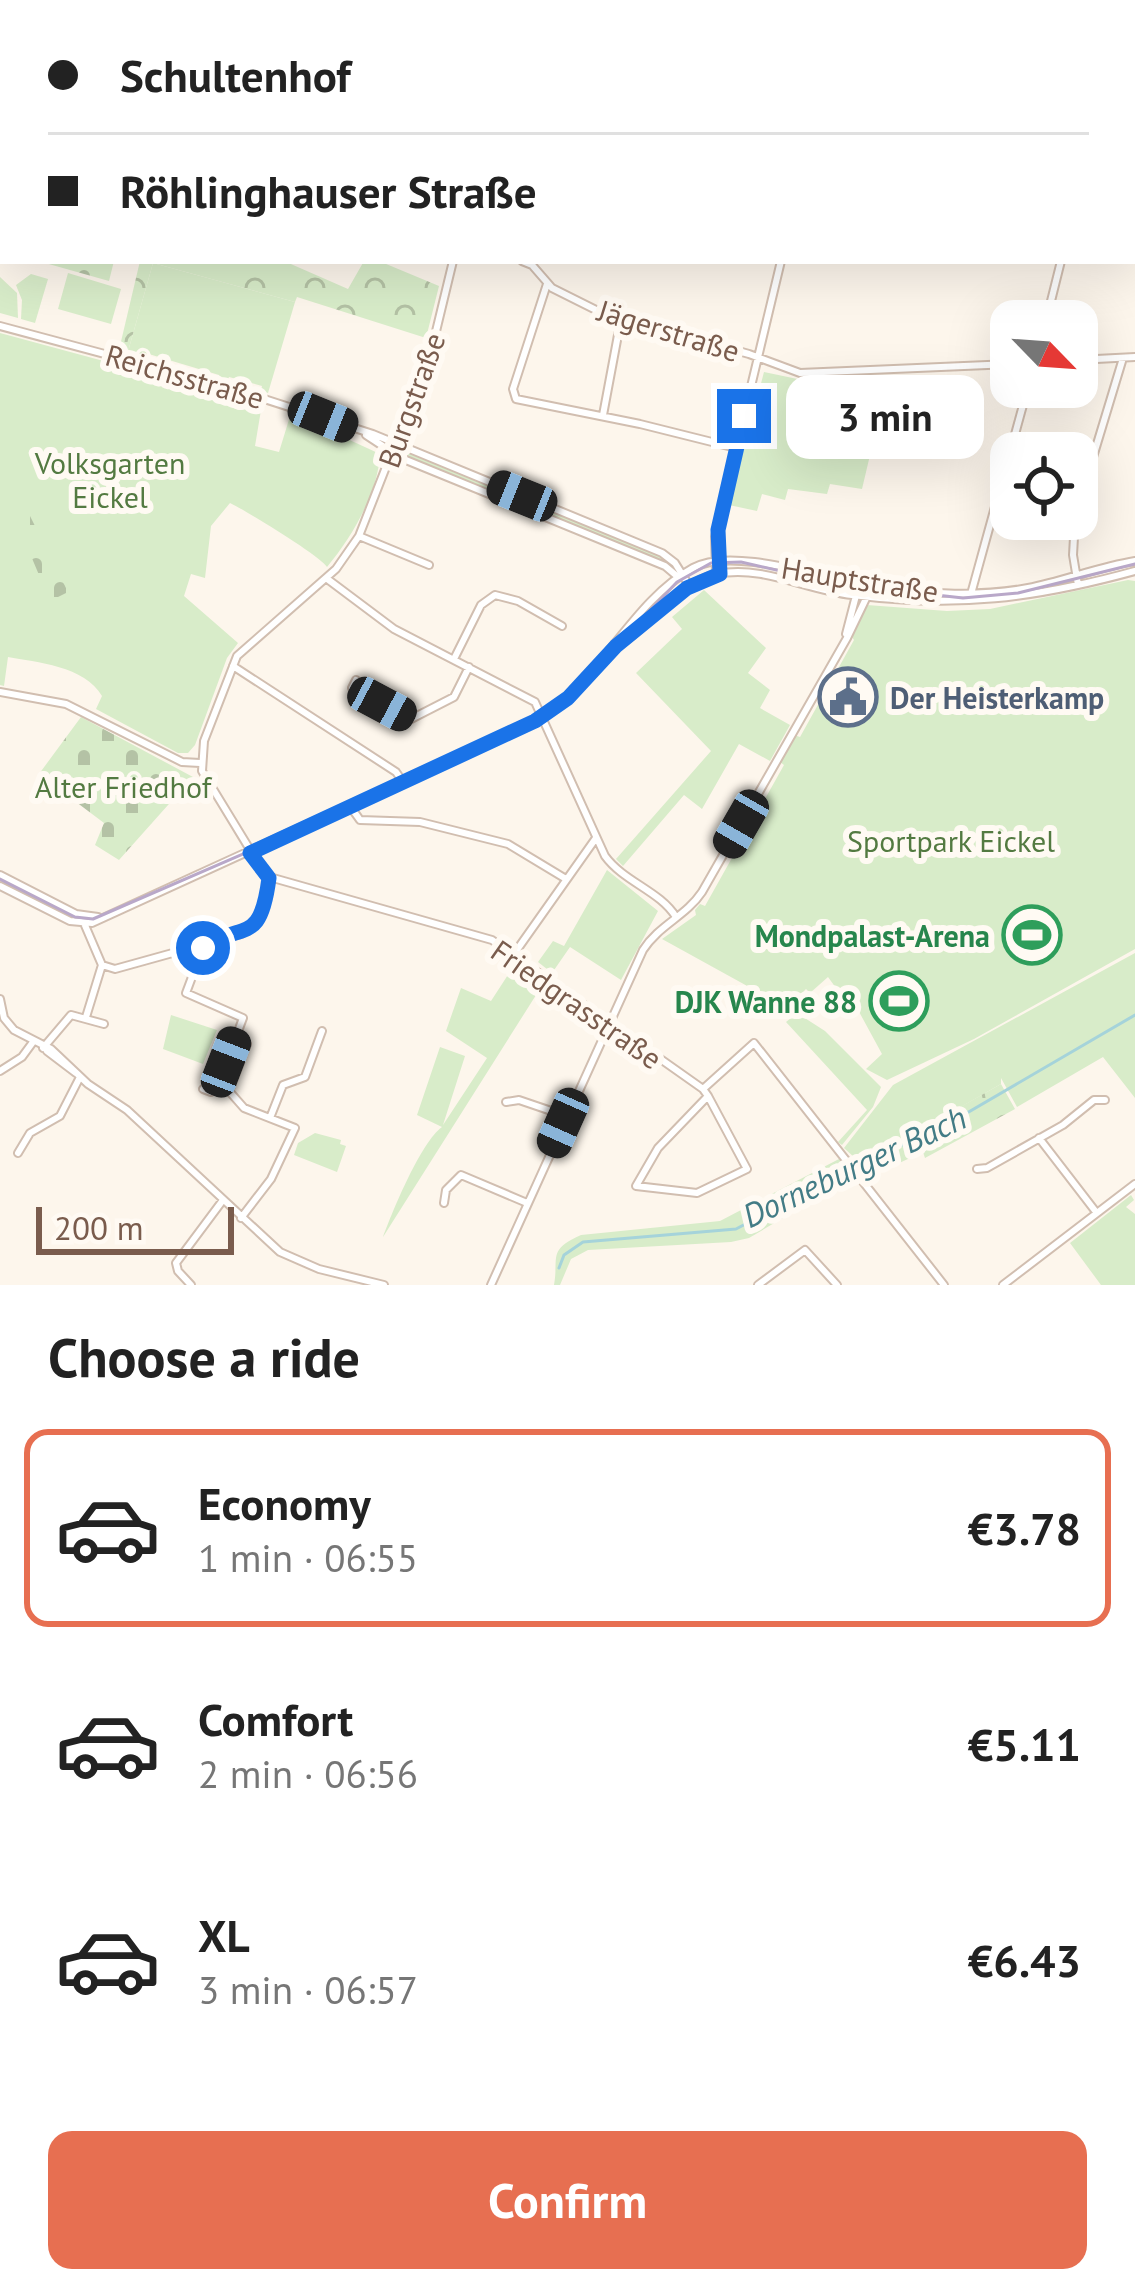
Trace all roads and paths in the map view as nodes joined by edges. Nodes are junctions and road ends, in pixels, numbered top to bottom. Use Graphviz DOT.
graph roads {
  1 [pos="452,264"];
  2 [pos="527,264"];
  3 [pos="780,264"];
  4 [pos="1060,264"];
  5 [pos="547,284"];
  6 [pos="1051,300"];
  7 [pos="621,319"];
  8 [pos="0,326"];
  9 [pos="1135,357"];
  10 [pos="759,358"];
  11 [pos="1123,358"];
  12 [pos="1098,359"];
  13 [pos="990,365"];
  14 [pos="1022,408"];
  15 [pos="602,416"];
  16 [pos="1098,442"];
  17 [pos="394,448"];
  18 [pos="736,448"];
  19 [pos="359,536"];
  20 [pos="1076,540"];
  21 [pos="717,559"];
  22 [pos="1135,561"];
  23 [pos="430,566"];
  24 [pos="1135,571"];
  25 [pos="718,574"];
  26 [pos="1075,574"];
  27 [pos="681,576"];
  28 [pos="326,578"];
  29 [pos="859,584"];
  30 [pos="1078,585"];
  31 [pos="872,586"];
  32 [pos="688,587"];
  33 [pos="971,594"];
  34 [pos="856,596"];
  35 [pos="867,596"];
  36 [pos="562,626"];
  37 [pos="843,643"];
  38 [pos="616,646"];
  39 [pos="454,659"];
  40 [pos="232,666"];
  41 [pos="469,667"];
  42 [pos="356,680"];
  43 [pos="0,692"];
  44 [pos="544,716"];
  45 [pos="200,764"];
  46 [pos="403,782"];
  47 [pos="350,806"];
  48 [pos="596,838"];
  49 [pos="250,853"];
  50 [pos="0,875"];
  51 [pos="269,878"];
  52 [pos="566,879"];
  53 [pos="0,886"];
  54 [pos="676,917"];
  55 [pos="84,920"];
  56 [pos="203,945"];
  57 [pos="514,954"];
  58 [pos="102,965"];
  59 [pos="0,999"];
  60 [pos="86,1017"];
  61 [pos="2,1019"];
  62 [pos="104,1024"];
  63 [pos="608,1024"];
  64 [pos="322,1031"];
  65 [pos="33,1042"];
  66 [pos="247,1044"];
  67 [pos="45,1048"];
  68 [pos="0,1070"];
  69 [pos="78,1075"];
  70 [pos="203,1089"];
  71 [pos="706,1093"];
  72 [pos="1105,1100"];
  73 [pos="506,1102"];
  74 [pos="566,1117"];
  75 [pos="270,1118"];
  76 [pos="1039,1138"];
  77 [pos="18,1153"];
  78 [pos="977,1169"];
  79 [pos="1135,1184"];
  80 [pos="223,1200"];
  81 [pos="444,1203"];
  82 [pos="527,1204"];
  83 [pos="1097,1213"];
  84 [pos="242,1218"];
  85 [pos="191,1285"];
  86 [pos="384,1285"];
  87 [pos="491,1285"];
  88 [pos="758,1285"];
  89 [pos="837,1285"];
  90 [pos="944,1285"];
  91 [pos="1003,1285"];
  1 -- 17 [label="street, Burgstraße"];
  2 -- 5 [label="street, Jägerstraße"];
  3 -- 10 [label="street"];
  4 -- 6 [label="street"];
  5 -- 7 [label="street, Jägerstraße"];
  5 -- 15 [label="street"];
  7 -- 10 [label="street, Jägerstraße"];
  7 -- 15 [label="street"];
  8 -- 17 [label="street, Reichsstraße"];
  9 -- 11 [label="street"];
  10 -- 13 [label="street, Jägerstraße"];
  10 -- 18 [label="street"];
  11 -- 12 [label="street"];
  11 -- 16 [label="street"];
  14 -- 33 [label="street"];
  15 -- 18 [label="street"];
  17 -- 19 [label="street, Burgstraße"];
  17 -- 27 [label="street, Reichsstraße"];
  18 -- 21 [label="street"];
  19 -- 23 [label="street"];
  19 -- 28 [label="street, Burgstraße"];
  20 -- 26 [label="street"];
  21 -- 25 [label="street"];
  21 -- 27 [label="street, Hauptstraße"];
  21 -- 29 [label="street, Hauptstraße"];
  22 -- 26 [label="street, Hauptstraße"];
  24 -- 30 [label="street, Hauptstraße"];
  25 -- 32 [label="street, Hauptstraße"];
  25 -- 34 [label="street, Hauptstraße"];
  26 -- 30 [label="street"];
  26 -- 33 [label="street, Hauptstraße"];
  27 -- 32 [label="street, Reichsstraße"];
  27 -- 38 [label="street, Hauptstraße"];
  28 -- 39 [label="street"];
  28 -- 40 [label="street, Burgstraße"];
  29 -- 31 [label="street, Hauptstraße"];
  29 -- 34 [label="street"];
  30 -- 35 [label="street, Hauptstraße"];
  31 -- 33 [label="street, Hauptstraße"];
  31 -- 35 [label="street"];
  32 -- 38 [label="street, Hauptstraße"];
  34 -- 35 [label="street, Hauptstraße"];
  34 -- 37 [label="street"];
  35 -- 37 [label="street"];
  36 -- 39 [label="street"];
  37 -- 54 [label="street"];
  38 -- 44 [label="street, Hauptstraße"];
  39 -- 41 [label="street"];
  40 -- 45 [label="street, Burgstraße"];
  40 -- 46 [label="street"];
  41 -- 42 [label="street"];
  41 -- 44 [label="street"];
  43 -- 45 [label="street"];
  44 -- 46 [label="street, Hauptstraße"];
  44 -- 48 [label="street"];
  45 -- 49 [label="street"];
  46 -- 47 [label="street, Hauptstraße"];
  47 -- 49 [label="street, Hauptstraße"];
  47 -- 52 [label="street"];
  48 -- 52 [label="street"];
  48 -- 54 [label="street"];
  49 -- 51 [label="street"];
  49 -- 55 [label="street, Hauptstraße"];
  50 -- 55 [label="street"];
  51 -- 56 [label="street"];
  51 -- 57 [label="street, Friedgrasstraße"];
  52 -- 57 [label="street"];
  53 -- 55 [label="street"];
  54 -- 63 [label="street"];
  55 -- 58 [label="street"];
  56 -- 58 [label="street"];
  56 -- 70 [label="street"];
  57 -- 63 [label="street, Friedgrasstraße"];
  58 -- 60 [label="street"];
  59 -- 61 [label="street"];
  60 -- 62 [label="street"];
  60 -- 67 [label="street"];
  61 -- 65 [label="street"];
  63 -- 71 [label="street, Friedgrasstraße"];
  63 -- 74 [label="street"];
  64 -- 75 [label="street"];
  65 -- 67 [label="street"];
  65 -- 68 [label="street"];
  66 -- 75 [label="street"];
  67 -- 69 [label="street"];
  69 -- 77 [label="street"];
  69 -- 80 [label="street"];
  71 -- 71 [label="street"];
  71 -- 90 [label="street"];
  72 -- 76 [label="street"];
  73 -- 74 [label="street"];
  74 -- 82 [label="street"];
  75 -- 84 [label="street"];
  76 -- 78 [label="street"];
  76 -- 83 [label="street"];
  79 -- 83 [label="street"];
  80 -- 84 [label="street"];
  80 -- 85 [label="street"];
  81 -- 82 [label="street"];
  82 -- 87 [label="street"];
  83 -- 91 [label="street"];
  84 -- 86 [label="street"];
  88 -- 89 [label="street"];
}
